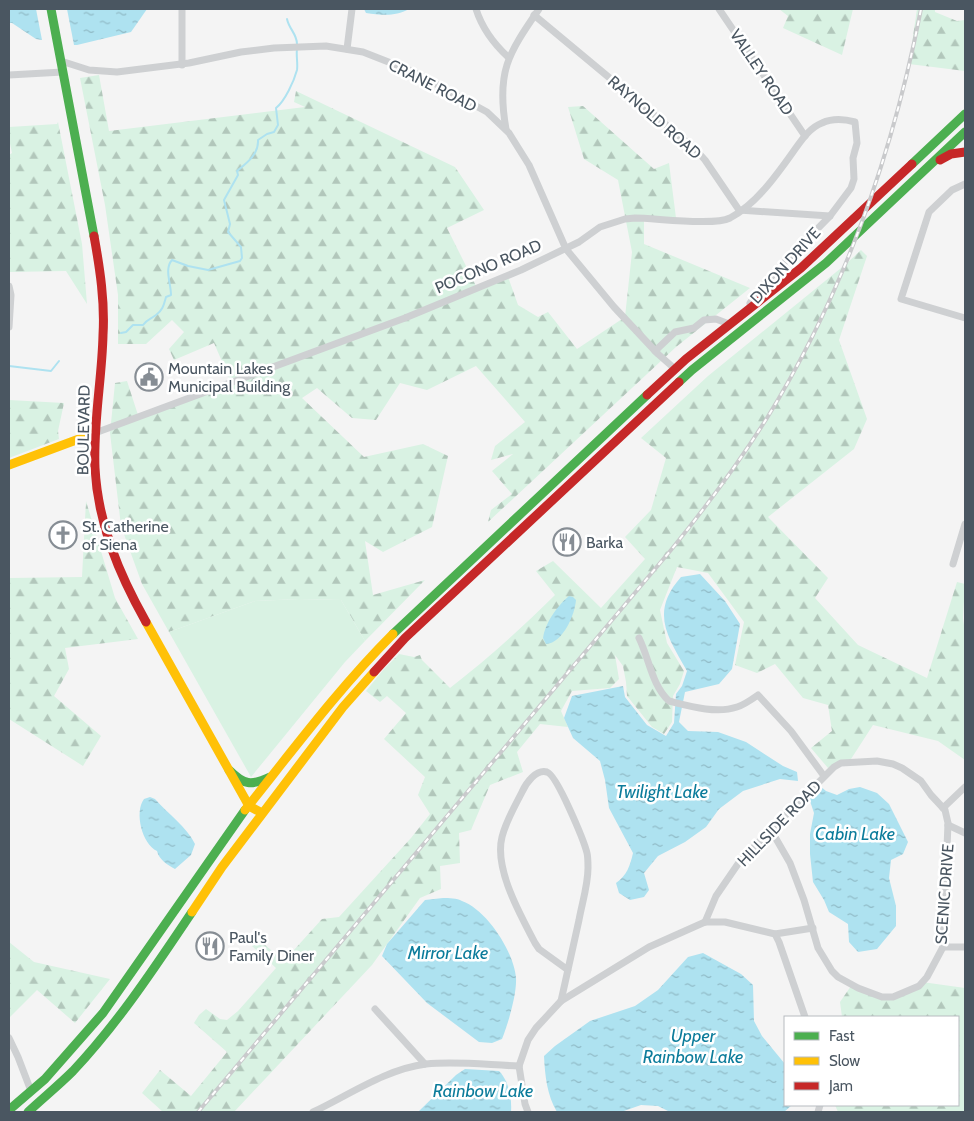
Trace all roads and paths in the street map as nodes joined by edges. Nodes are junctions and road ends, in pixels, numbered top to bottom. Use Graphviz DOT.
graph roads {
  1 [pos="51,9"];
  2 [pos="182,9"];
  3 [pos="352,9"];
  4 [pos="476,9"];
  5 [pos="719,9"];
  6 [pos="536,12"];
  7 [pos="347,49"];
  8 [pos="508,57"];
  9 [pos="61,61"];
  10 [pos="182,64"];
  11 [pos="63,72"];
  12 [pos="9,75"];
  13 [pos="965,114"];
  14 [pos="506,130"];
  15 [pos="965,132"];
  16 [pos="805,136"];
  17 [pos="965,152"];
  18 [pos="931,165"];
  19 [pos="965,184"];
  20 [pos="740,210"];
  21 [pos="830,216"];
  22 [pos="566,248"];
  23 [pos="9,286"];
  24 [pos="741,315"];
  25 [pos="965,318"];
  26 [pos="730,324"];
  27 [pos="9,327"];
  28 [pos="655,351"];
  29 [pos="676,369"];
  30 [pos="95,433"];
  31 [pos="9,465"];
  32 [pos="965,524"];
  33 [pos="953,564"];
  34 [pos="639,638"];
  35 [pos="228,770"];
  36 [pos="272,776"];
  37 [pos="824,776"];
  38 [pos="965,787"];
  39 [pos="249,806"];
  40 [pos="943,808"];
  41 [pos="262,813"];
  42 [pos="948,825"];
  43 [pos="771,830"];
  44 [pos="965,833"];
  45 [pos="705,922"];
  46 [pos="813,928"];
  47 [pos="775,934"];
  48 [pos="943,947"];
  49 [pos="965,947"];
  50 [pos="568,970"];
  51 [pos="561,1001"];
  52 [pos="375,1009"];
  53 [pos="805,1016"];
  54 [pos="9,1038"];
  55 [pos="425,1064"];
  56 [pos="519,1066"];
  57 [pos="31,1091"];
  58 [pos="9,1110"];
  59 [pos="32,1112"];
  60 [pos="313,1112"];
  61 [pos="528,1112"];
  1 -- 9 [label="main road, BOULEVARD"];
  2 -- 10 [label="street"];
  3 -- 7 [label="street"];
  4 -- 8 [label="street"];
  5 -- 16 [label="street, VALLEY ROAD"];
  6 -- 8 [label="street"];
  6 -- 20 [label="street, RAYNOLD ROAD"];
  7 -- 10 [label="street, CRANE ROAD"];
  7 -- 14 [label="street, CRANE ROAD"];
  8 -- 14 [label="street"];
  9 -- 10 [label="street, CRANE ROAD"];
  9 -- 11 [label="main road, BOULEVARD"];
  11 -- 12 [label="street"];
  11 -- 30 [label="main road, BOULEVARD"];
  13 -- 24 [label="main road"];
  14 -- 22 [label="street, CRANE ROAD"];
  15 -- 18 [label="main road"];
  16 -- 20 [label="street, POCONO ROAD"];
  16 -- 21 [label="street, POCONO ROAD"];
  17 -- 18 [label="main road"];
  18 -- 41 [label="main road"];
  19 -- 25 [label="street"];
  20 -- 21 [label="street"];
  20 -- 22 [label="street, POCONO ROAD"];
  21 -- 24 [label="street, DIXON DRIVE"];
  22 -- 28 [label="street, CRANE ROAD"];
  22 -- 30 [label="street, POCONO ROAD"];
  23 -- 27 [label="street"];
  24 -- 26 [label="main road"];
  26 -- 28 [label="street"];
  26 -- 29 [label="main road"];
  28 -- 29 [label="street, CRANE ROAD"];
  29 -- 36 [label="main road"];
  30 -- 31 [label="main road, POCONO ROAD"];
  30 -- 35 [label="main road, BOULEVARD"];
  32 -- 33 [label="street"];
  34 -- 37 [label="street"];
  35 -- 36 [label="main road"];
  35 -- 39 [label="main road, BOULEVARD"];
  36 -- 39 [label="main road"];
  37 -- 40 [label="street, SCENIC DRIVE"];
  37 -- 43 [label="street, HILLSIDE ROAD"];
  38 -- 40 [label="street"];
  39 -- 41 [label="main road"];
  39 -- 57 [label="main road"];
  40 -- 42 [label="street, SCENIC DRIVE"];
  41 -- 59 [label="main road"];
  42 -- 44 [label="street"];
  42 -- 48 [label="street, SCENIC DRIVE"];
  43 -- 45 [label="street, HILLSIDE ROAD"];
  43 -- 46 [label="street, SCENIC DRIVE"];
  45 -- 47 [label="street"];
  45 -- 51 [label="street"];
  46 -- 47 [label="street"];
  46 -- 48 [label="street, SCENIC DRIVE"];
  47 -- 53 [label="street"];
  48 -- 49 [label="street"];
  50 -- 50 [label="street"];
  50 -- 51 [label="street"];
  51 -- 56 [label="street"];
  52 -- 55 [label="street"];
  54 -- 57 [label="street"];
  55 -- 56 [label="street"];
  55 -- 60 [label="street"];
  56 -- 61 [label="street"];
  57 -- 58 [label="main road"];
}
